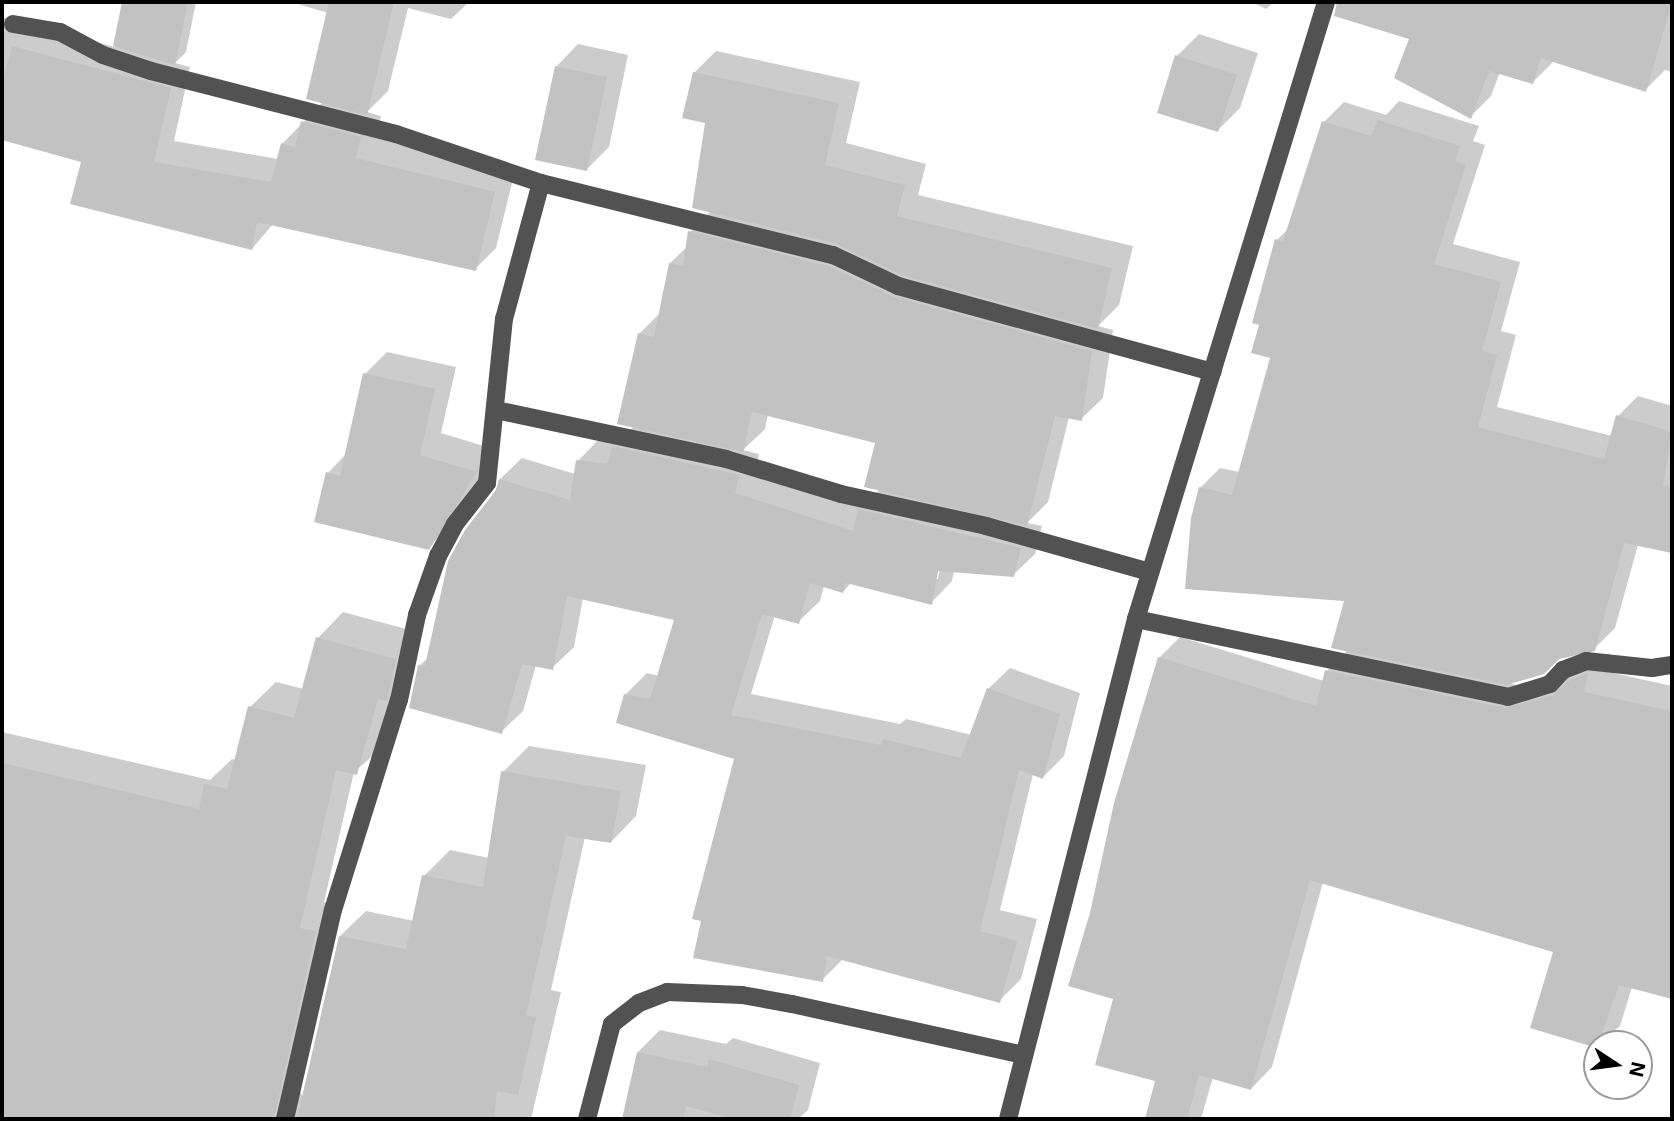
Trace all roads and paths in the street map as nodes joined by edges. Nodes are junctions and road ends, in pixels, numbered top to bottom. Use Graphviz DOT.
graph roads {
  1 [pos="1326,2"];
  2 [pos="13,24"];
  3 [pos="541,183"];
  4 [pos="1212,372"];
  5 [pos="496,410"];
  6 [pos="1150,572"];
  7 [pos="1136,619"];
  8 [pos="1672,665"];
  9 [pos="1023,1055"];
  10 [pos="285,1119"];
  11 [pos="587,1119"];
  12 [pos="1008,1119"];
  1 -- 4 [label="street"];
  2 -- 3 [label="street"];
  3 -- 4 [label="street"];
  3 -- 5 [label="street"];
  4 -- 6 [label="street"];
  5 -- 6 [label="street"];
  5 -- 10 [label="street"];
  6 -- 7 [label="street"];
  7 -- 8 [label="street"];
  7 -- 9 [label="street"];
  9 -- 11 [label="street"];
  9 -- 12 [label="street"];
}
